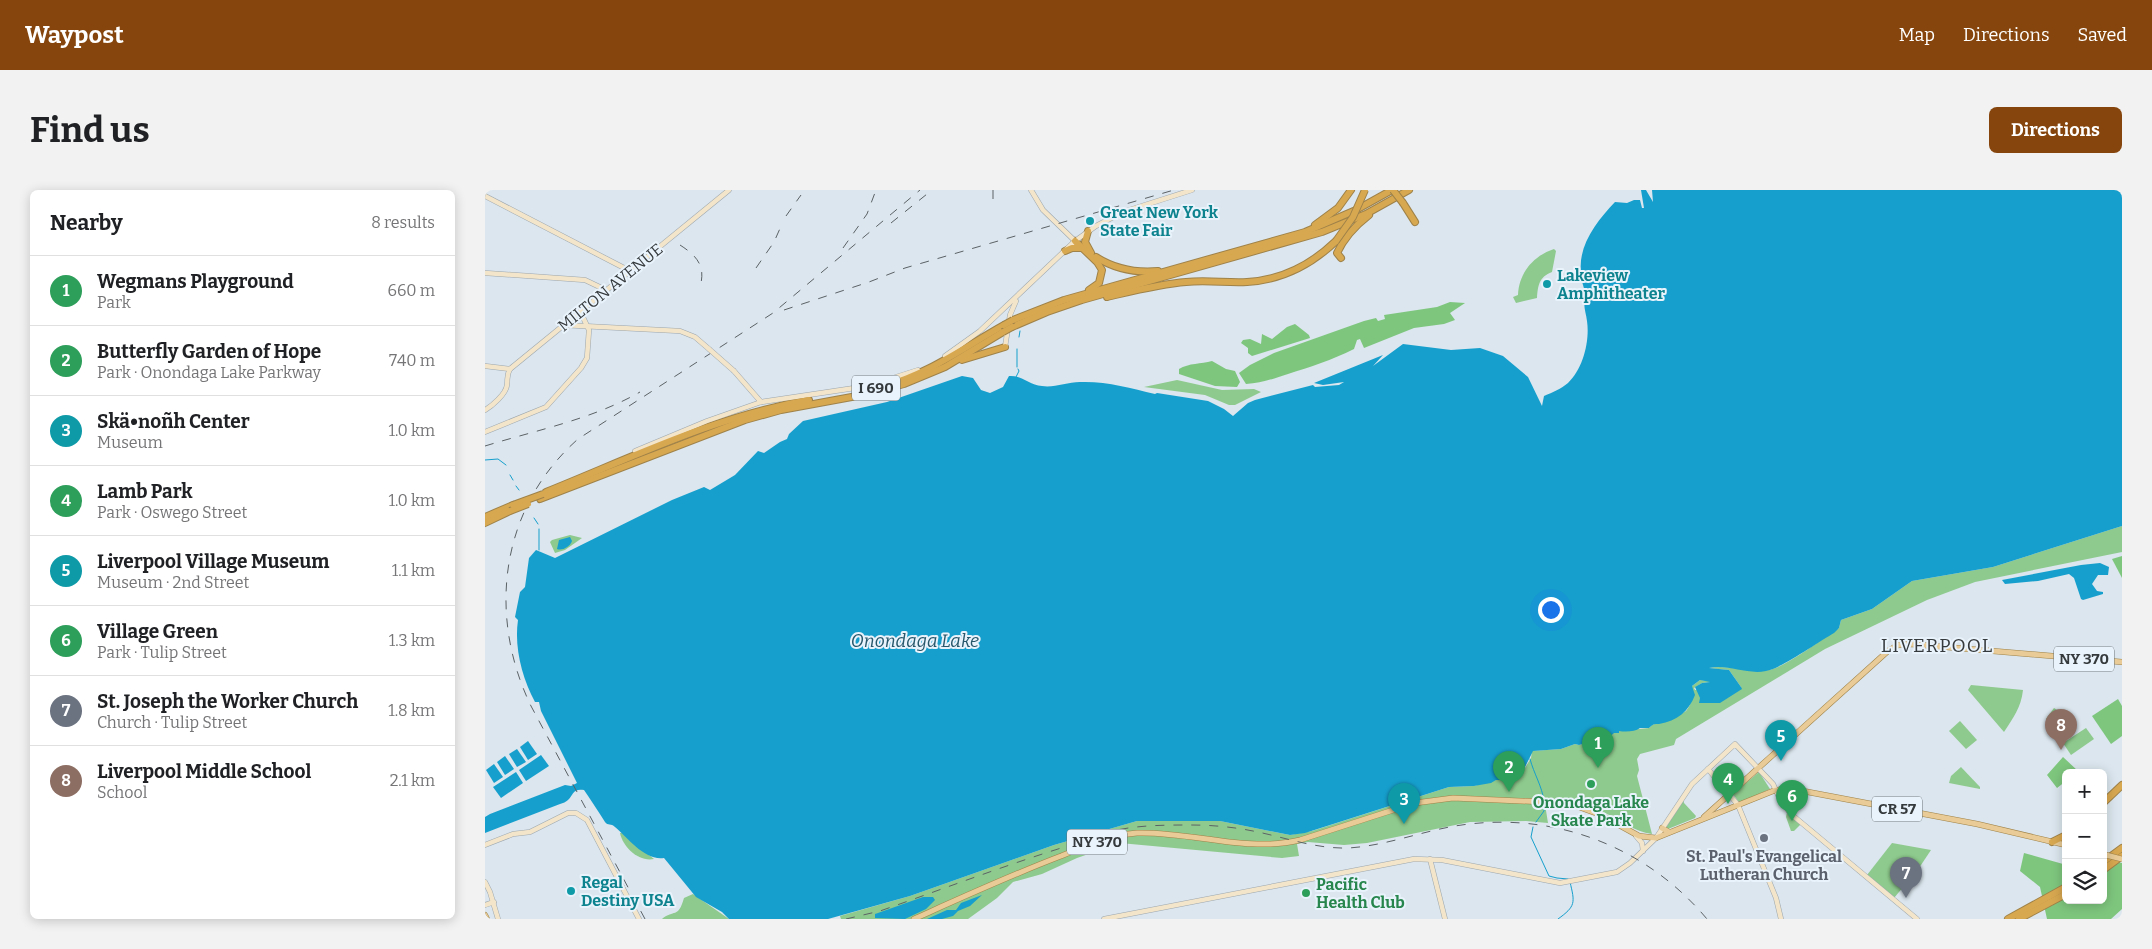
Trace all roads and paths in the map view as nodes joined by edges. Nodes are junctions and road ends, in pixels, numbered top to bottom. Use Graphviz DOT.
graph roads {
  1 [pos="729,190"];
  2 [pos="1031,190"];
  3 [pos="1192,190"];
  4 [pos="1352,190"];
  5 [pos="1365,190"];
  6 [pos="1391,190"];
  7 [pos="1409,190"];
  8 [pos="485,196"];
  9 [pos="1390,201"];
  10 [pos="1415,222"];
  11 [pos="1088,231"];
  12 [pos="1284,237"];
  13 [pos="1075,241"];
  14 [pos="1081,248"];
  15 [pos="1065,251"];
  16 [pos="1091,254"];
  17 [pos="1341,258"];
  18 [pos="1176,268"];
  19 [pos="630,271"];
  20 [pos="485,273"];
  21 [pos="606,290"];
  22 [pos="1020,293"];
  23 [pos="1069,304"];
  24 [pos="1005,308"];
  25 [pos="1041,308"];
  26 [pos="580,310"];
  27 [pos="1011,321"];
  28 [pos="563,325"];
  29 [pos="588,326"];
  30 [pos="1003,328"];
  31 [pos="1005,347"];
  32 [pos="485,366"];
  33 [pos="510,369"];
  34 [pos="940,369"];
  35 [pos="761,402"];
  36 [pos="485,410"];
  37 [pos="485,432"];
  38 [pos="635,451"];
  39 [pos="598,471"];
  40 [pos="542,496"];
  41 [pos="512,508"];
  42 [pos="485,517"];
  43 [pos="485,523"];
  44 [pos="2122,662"];
  45 [pos="1758,768"];
  46 [pos="1708,769"];
  47 [pos="2121,787"];
  48 [pos="1776,790"];
  49 [pos="1730,794"];
  50 [pos="2107,799"];
  51 [pos="1738,805"];
  52 [pos="1702,819"];
  53 [pos="1663,828"];
  54 [pos="1631,832"];
  55 [pos="1669,832"];
  56 [pos="1656,838"];
  57 [pos="2062,838"];
  58 [pos="2052,842"];
  59 [pos="2062,844"];
  60 [pos="485,846"];
  61 [pos="2122,848"];
  62 [pos="1643,851"];
  63 [pos="2107,854"];
  64 [pos="2122,857"];
  65 [pos="1430,859"];
  66 [pos="2107,859"];
  67 [pos="2107,867"];
  68 [pos="485,882"];
  69 [pos="2062,890"];
  70 [pos="2062,896"];
  71 [pos="494,902"];
  72 [pos="486,905"];
  73 [pos="485,914"];
  74 [pos="487,919"];
  75 [pos="498,919"];
  76 [pos="639,919"];
  77 [pos="914,919"];
  78 [pos="1104,919"];
  79 [pos="1445,919"];
  80 [pos="1781,919"];
  81 [pos="1917,919"];
  82 [pos="2008,919"];
  83 [pos="2019,919"];
  1 -- 19 [label="main road, MILTON AVENUE"];
  2 -- 13 [label="main road"];
  3 -- 11 [label="main road"];
  4 -- 12 [label="highway"];
  5 -- 23 [label="highway, bridge"];
  6 -- 10 [label="highway, bridge"];
  6 -- 12 [label="highway, I 690"];
  7 -- 9 [label="highway, I 690"];
  8 -- 19 [label="main road"];
  9 -- 17 [label="highway"];
  9 -- 23 [label="highway, I 690"];
  11 -- 13 [label="main road"];
  11 -- 16 [label="highway"];
  12 -- 18 [label="highway, I 690"];
  13 -- 14 [label="highway"];
  13 -- 15 [label="main road"];
  13 -- 16 [label="highway"];
  14 -- 15 [label="highway"];
  14 -- 25 [label="highway"];
  15 -- 22 [label="main road"];
  16 -- 18 [label="highway"];
  18 -- 25 [label="highway, I 690"];
  19 -- 21 [label="main road, MILTON AVENUE"];
  20 -- 21 [label="main road"];
  21 -- 26 [label="main road, MILTON AVENUE"];
  22 -- 24 [label="main road"];
  22 -- 27 [label="main road"];
  23 -- 27 [label="highway, I 690"];
  24 -- 27 [label="main road"];
  24 -- 35 [label="main road"];
  25 -- 27 [label="highway, I 690"];
  26 -- 28 [label="main road, MILTON AVENUE"];
  26 -- 29 [label="main road"];
  27 -- 30 [label="highway, I 690, bridge"];
  27 -- 31 [label="main road"];
  28 -- 29 [label="main road"];
  28 -- 33 [label="main road, MILTON AVENUE"];
  29 -- 35 [label="main road, bridge"];
  29 -- 37 [label="main road"];
  30 -- 34 [label="highway, I 690"];
  30 -- 39 [label="highway, I 690"];
  31 -- 34 [label="highway"];
  32 -- 33 [label="main road"];
  33 -- 36 [label="main road"];
  34 -- 40 [label="highway, I 690"];
  35 -- 38 [label="main road"];
  38 -- 39 [label="highway"];
  39 -- 40 [label="highway, I 690"];
  40 -- 41 [label="highway, I 690, bridge"];
  41 -- 42 [label="highway, I 690"];
  41 -- 43 [label="highway, I 690"];
  44 -- 45 [label="main road, NY 370"];
  45 -- 46 [label="main road"];
  45 -- 48 [label="main road"];
  45 -- 49 [label="main road, NY 370"];
  46 -- 49 [label="main road"];
  46 -- 53 [label="main road"];
  47 -- 50 [label="highway"];
  48 -- 51 [label="main road"];
  48 -- 58 [label="main road, CR 57"];
  48 -- 81 [label="main road"];
  49 -- 51 [label="main road"];
  49 -- 52 [label="main road, NY 370"];
  51 -- 52 [label="main road"];
  51 -- 80 [label="main road"];
  52 -- 55 [label="main road, NY 370"];
  53 -- 55 [label="main road"];
  53 -- 56 [label="main road"];
  54 -- 56 [label="main road, NY 370"];
  54 -- 62 [label="main road"];
  54 -- 77 [label="main road, NY 370"];
  55 -- 56 [label="main road, NY 370"];
  56 -- 62 [label="main road"];
  57 -- 58 [label="highway"];
  58 -- 59 [label="main road, CR 57"];
  60 -- 76 [label="main road"];
  61 -- 66 [label="highway"];
  62 -- 65 [label="main road"];
  63 -- 64 [label="main road, bridge"];
  64 -- 67 [label="highway"];
  65 -- 78 [label="main road"];
  65 -- 79 [label="main road"];
  68 -- 71 [label="main road"];
  69 -- 82 [label="highway"];
  70 -- 83 [label="highway"];
  71 -- 72 [label="main road"];
  71 -- 75 [label="main road"];
  72 -- 73 [label="main road"];
  73 -- 74 [label="main road"];
}
